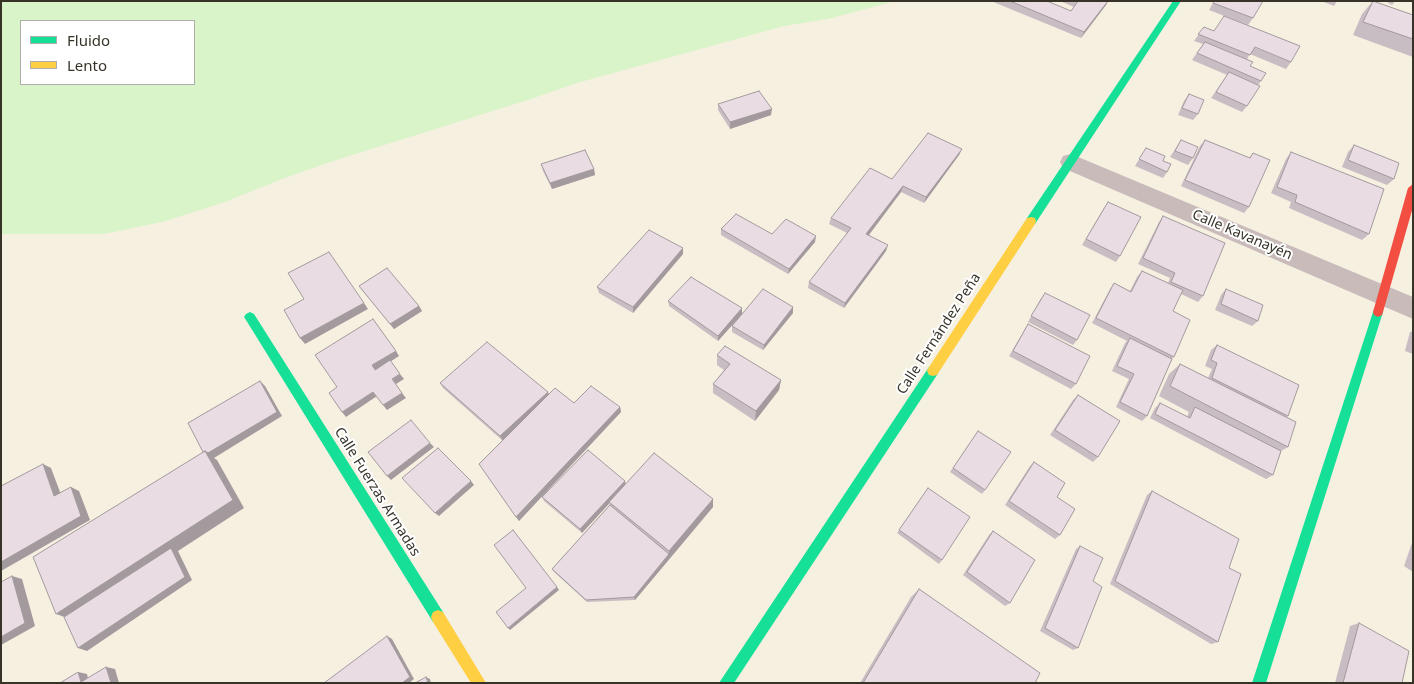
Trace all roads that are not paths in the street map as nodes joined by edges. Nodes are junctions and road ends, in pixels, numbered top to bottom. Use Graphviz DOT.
graph roads {
  1 [pos="1177,1"];
  2 [pos="1070,162"];
  3 [pos="1413,188"];
  4 [pos="1383,296"];
  5 [pos="1413,308"];
  6 [pos="250,317"];
  7 [pos="479,683"];
  8 [pos="726,683"];
  9 [pos="1259,683"];
  1 -- 2 [label="street, Calle Fernández Peña"];
  2 -- 4 [label="street, Calle Kavanayén"];
  2 -- 8 [label="street, Calle Fernández Peña"];
  3 -- 4 [label="street"];
  4 -- 5 [label="street, Calle Kavanayén"];
  4 -- 9 [label="street"];
  6 -- 7 [label="street, Calle Fuerzas Armadas"];
}
